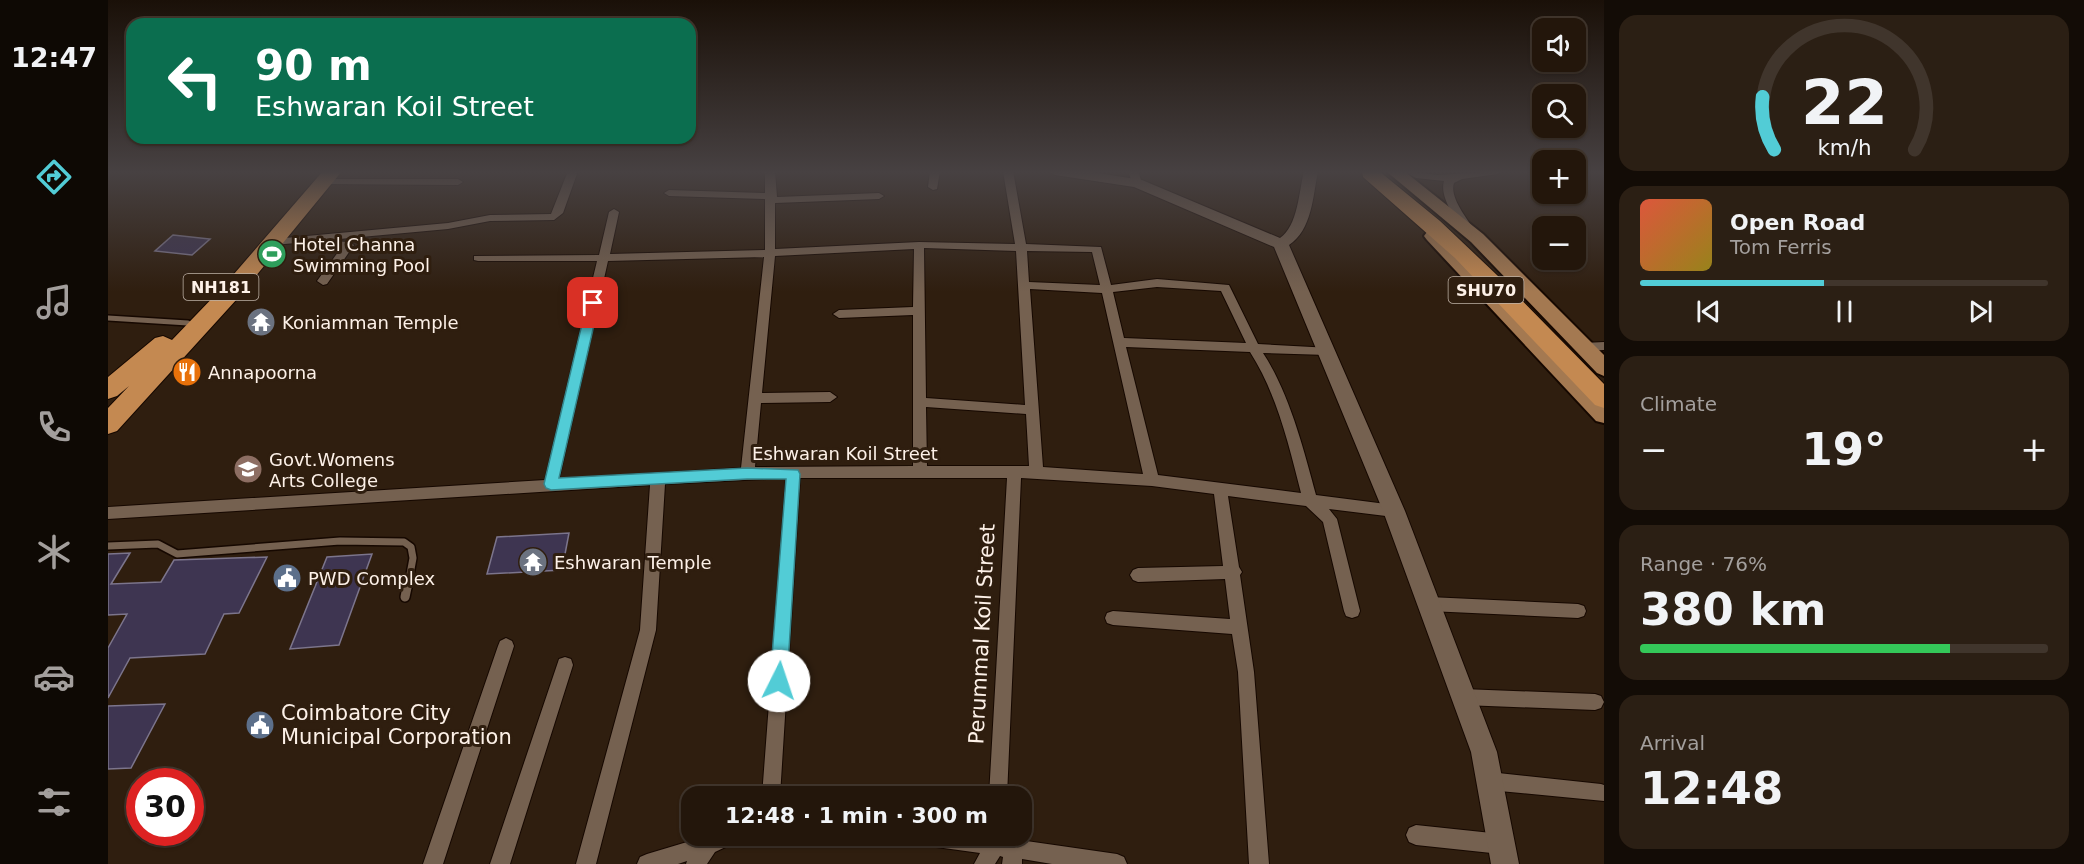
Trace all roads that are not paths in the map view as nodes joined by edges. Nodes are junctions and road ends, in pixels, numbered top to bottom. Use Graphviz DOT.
graph roads {
  1 [pos="292,211"];
  2 [pos="298,211"];
  3 [pos="559,211"];
  4 [pos="772,211"];
  5 [pos="1015,211"];
  6 [pos="1210,211"];
  7 [pos="1302,211"];
  8 [pos="1408,211"];
  9 [pos="1418,211"];
  10 [pos="1424,211"];
  11 [pos="1444,211"];
  12 [pos="1459,211"];
  13 [pos="614,212"];
  14 [pos="1470,232"];
  15 [pos="301,240"];
  16 [pos="274,242"];
  17 [pos="919,244"];
  18 [pos="1281,244"];
  19 [pos="1021,245"];
  20 [pos="770,253"];
  21 [pos="478,258"];
  22 [pos="603,258"];
  23 [pos="323,280"];
  24 [pos="1023,285"];
  25 [pos="1107,289"];
  26 [pos="919,311"];
  27 [pos="839,314"];
  28 [pos="108,318"];
  29 [pos="188,322"];
  30 [pos="1119,342"];
  31 [pos="1594,347"];
  32 [pos="1254,348"];
  33 [pos="1327,351"];
  34 [pos="1604,368"];
  35 [pos="1604,384"];
  36 [pos="830,397"];
  37 [pos="755,398"];
  38 [pos="111,399"];
  39 [pos="1604,399"];
  40 [pos="920,402"];
  41 [pos="1032,410"];
  42 [pos="1604,415"];
  43 [pos="920,472"];
  44 [pos="1036,472"];
  45 [pos="747,473"];
  46 [pos="1014,473"];
  47 [pos="793,474"];
  48 [pos="658,478"];
  49 [pos="1152,480"];
  50 [pos="551,484"];
  51 [pos="1220,488"];
  52 [pos="1310,500"];
  53 [pos="1394,511"];
  54 [pos="108,513"];
  55 [pos="108,546"];
  56 [pos="1233,572"];
  57 [pos="1138,575"];
  58 [pos="405,597"];
  59 [pos="1429,604"];
  60 [pos="1352,611"];
  61 [pos="1578,611"];
  62 [pos="1113,618"];
  63 [pos="1239,627"];
  64 [pos="506,646"];
  65 [pos="565,665"];
  66 [pos="1463,697"];
  67 [pos="1595,702"];
  68 [pos="1489,781"];
  69 [pos="772,786"];
  70 [pos="998,786"];
  71 [pos="1601,793"];
  72 [pos="1416,836"];
  73 [pos="1501,844"];
  74 [pos="705,846"];
  75 [pos="707,846"];
  76 [pos="1004,848"];
  77 [pos="433,864"];
  78 [pos="500,864"];
  79 [pos="586,864"];
  80 [pos="647,864"];
  81 [pos="696,864"];
  82 [pos="984,864"];
  83 [pos="1117,864"];
  84 [pos="1259,864"];
  85 [pos="1505,864"];
  1 -- 29 [label="highway, NH181"];
  2 -- 16 [label="highway, NH181"];
  3 -- 15 [label="street"];
  4 -- 20 [label="street"];
  5 -- 19 [label="street"];
  6 -- 18 [label="street"];
  7 -- 18 [label="street"];
  8 -- 42 [label="main road, SHU70"];
  9 -- 39 [label="highway"];
  10 -- 35 [label="highway"];
  11 -- 14 [label="main road, SHU70"];
  12 -- 14 [label="street"];
  13 -- 22 [label="street"];
  14 -- 31 [label="main road, SHU70"];
  15 -- 16 [label="street"];
  15 -- 23 [label="street"];
  16 -- 38 [label="highway, NH181"];
  17 -- 19 [label="street"];
  17 -- 20 [label="street"];
  17 -- 26 [label="street"];
  18 -- 33 [label="street"];
  19 -- 24 [label="street"];
  19 -- 25 [label="street"];
  20 -- 22 [label="street"];
  20 -- 37 [label="street"];
  21 -- 22 [label="street"];
  22 -- 50 [label="street"];
  24 -- 25 [label="street"];
  24 -- 41 [label="street"];
  25 -- 30 [label="street"];
  25 -- 32 [label="street"];
  26 -- 27 [label="street"];
  26 -- 40 [label="street"];
  28 -- 29 [label="lane"];
  29 -- 38 [label="highway, NH181"];
  30 -- 32 [label="street"];
  30 -- 49 [label="street"];
  31 -- 34 [label="main road, SHU70"];
  32 -- 33 [label="street"];
  32 -- 52 [label="street"];
  33 -- 53 [label="street"];
  36 -- 37 [label="street"];
  37 -- 45 [label="street"];
  40 -- 41 [label="street"];
  40 -- 43 [label="street"];
  41 -- 44 [label="street"];
  43 -- 46 [label="street, Eshwaran Koil Street"];
  43 -- 47 [label="street, Eshwaran Koil Street"];
  44 -- 46 [label="street, Eshwaran Koil Street"];
  44 -- 49 [label="street, Eshwaran Koil Street"];
  45 -- 47 [label="street, Eshwaran Koil Street"];
  45 -- 48 [label="street, Eshwaran Koil Street"];
  46 -- 70 [label="street, Perummal Koil Street"];
  47 -- 69 [label="street"];
  48 -- 50 [label="street, Eshwaran Koil Street"];
  48 -- 79 [label="street"];
  49 -- 51 [label="street, Eshwaran Koil Street"];
  50 -- 54 [label="street, Eshwaran Koil Street"];
  51 -- 52 [label="street, Eshwaran Koil Street"];
  51 -- 56 [label="street"];
  52 -- 53 [label="street, Eshwaran Koil Street"];
  52 -- 60 [label="street"];
  53 -- 59 [label="street"];
  55 -- 58 [label="lane"];
  56 -- 57 [label="street"];
  56 -- 63 [label="street"];
  59 -- 61 [label="street"];
  59 -- 66 [label="street"];
  62 -- 63 [label="street"];
  63 -- 84 [label="street"];
  64 -- 77 [label="street"];
  65 -- 78 [label="street"];
  66 -- 67 [label="street"];
  66 -- 68 [label="street"];
  68 -- 71 [label="street"];
  68 -- 73 [label="street"];
  72 -- 73 [label="street"];
  73 -- 85 [label="street"];
  74 -- 80 [label="street"];
  75 -- 81 [label="street"];
  76 -- 82 [label="street"];
  76 -- 83 [label="street"];
}
